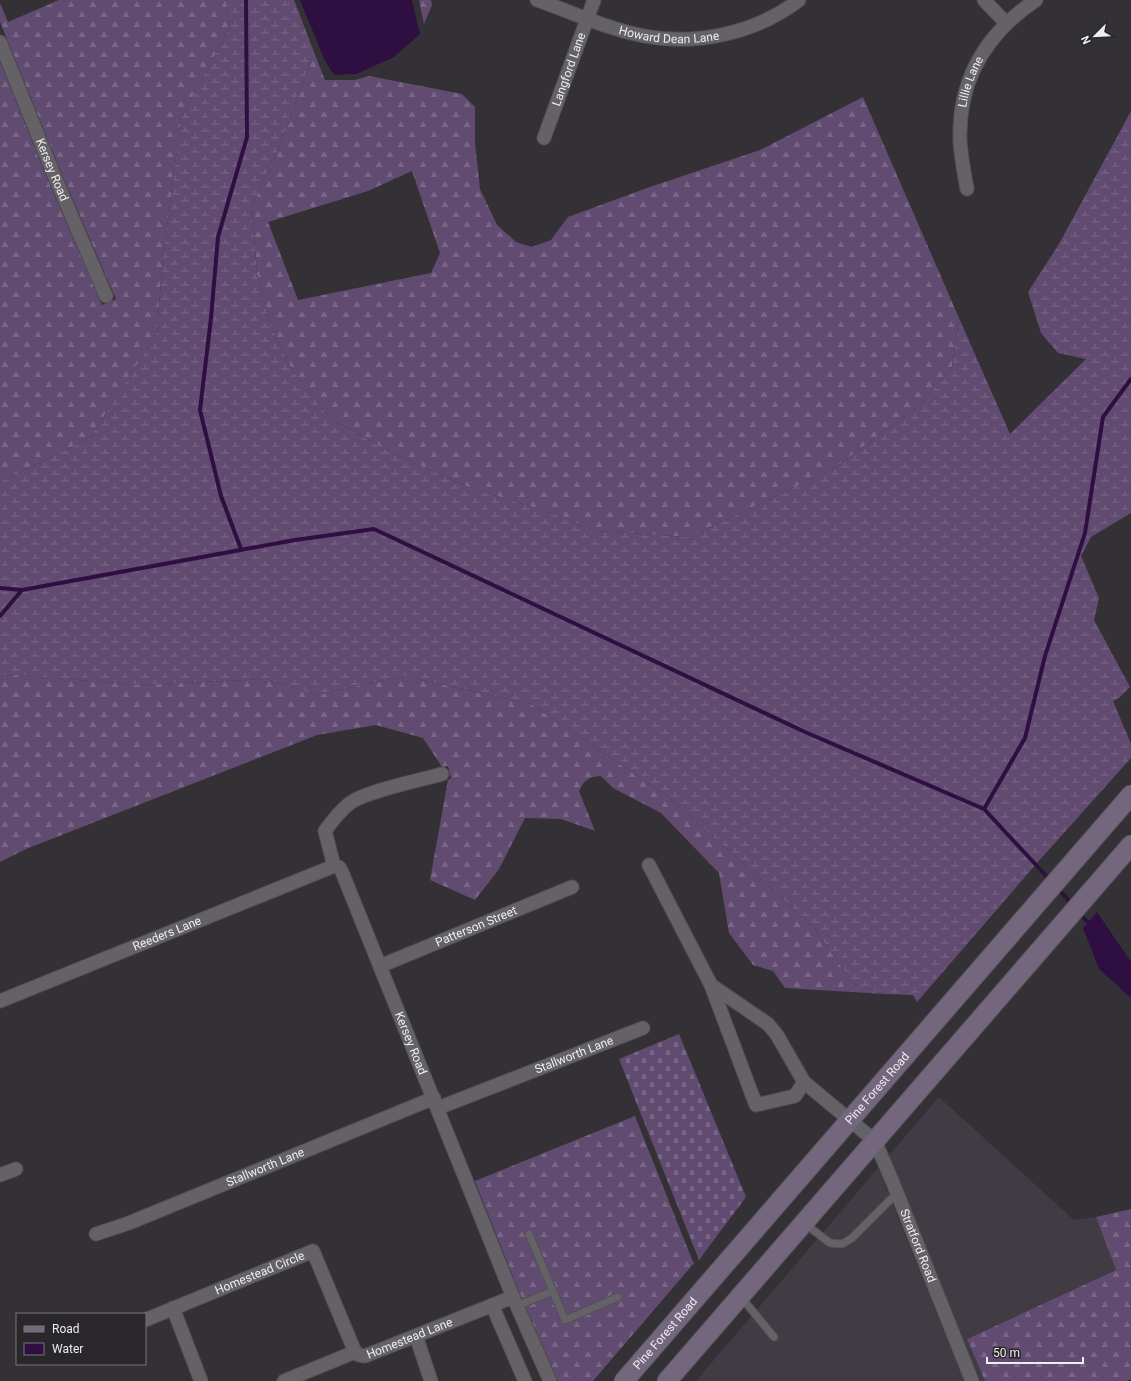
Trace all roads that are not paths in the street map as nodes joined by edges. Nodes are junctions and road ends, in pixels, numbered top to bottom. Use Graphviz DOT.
graph roads {
  1 [pos="537,0"];
  2 [pos="594,0"];
  3 [pos="799,0"];
  4 [pos="984,0"];
  5 [pos="1036,0"];
  6 [pos="588,18"];
  7 [pos="1006,23"];
  8 [pos="0,42"];
  9 [pos="544,138"];
  10 [pos="967,189"];
  11 [pos="106,296"];
  12 [pos="442,774"];
  13 [pos="1131,795"];
  14 [pos="1131,845"];
  15 [pos="649,865"];
  16 [pos="334,866"];
  17 [pos="572,887"];
  18 [pos="380,966"];
  19 [pos="711,985"];
  20 [pos="0,1001"];
  21 [pos="643,1028"];
  22 [pos="804,1082"];
  23 [pos="436,1103"];
  24 [pos="849,1121"];
  25 [pos="875,1141"];
  26 [pos="16,1169"];
  27 [pos="0,1175"];
  28 [pos="897,1193"];
  29 [pos="804,1223"];
  30 [pos="96,1234"];
  31 [pos="529,1234"];
  32 [pos="552,1291"];
  33 [pos="740,1296"];
  34 [pos="618,1297"];
  35 [pos="515,1301"];
  36 [pos="492,1305"];
  37 [pos="173,1308"];
  38 [pos="146,1320"];
  39 [pos="416,1336"];
  40 [pos="774,1337"];
  41 [pos="355,1352"];
  42 [pos="201,1381"];
  43 [pos="284,1381"];
  44 [pos="431,1381"];
  45 [pos="525,1381"];
  46 [pos="550,1381"];
  47 [pos="624,1381"];
  48 [pos="667,1381"];
  49 [pos="972,1381"];
  1 -- 6 [label="street, Howard Dean Lane"];
  2 -- 6 [label="street, Langford Lane"];
  3 -- 6 [label="street, Howard Dean Lane"];
  4 -- 7 [label="street"];
  5 -- 7 [label="street, Lillie Lane"];
  6 -- 9 [label="street, Langford Lane"];
  7 -- 10 [label="street, Lillie Lane"];
  8 -- 11 [label="street, Kersey Road"];
  12 -- 16 [label="street, Kersey Road"];
  13 -- 24 [label="main road, Pine Forest Road"];
  14 -- 25 [label="main road"];
  15 -- 19 [label="street"];
  16 -- 18 [label="street, Kersey Road"];
  16 -- 20 [label="street, Reeders Lane"];
  17 -- 18 [label="street, Patterson Street"];
  18 -- 23 [label="street, Kersey Road"];
  19 -- 22 [label="street, Stratford Road"];
  19 -- 22 [label="street"];
  21 -- 23 [label="street, Stallworth Lane"];
  22 -- 24 [label="street, Stratford Road"];
  23 -- 30 [label="street, Stallworth Lane"];
  23 -- 35 [label="street, Kersey Road"];
  24 -- 25 [label="street, Stratford Road"];
  24 -- 47 [label="main road, Pine Forest Road"];
  25 -- 28 [label="street, Stratford Road"];
  25 -- 29 [label="main road"];
  26 -- 27 [label="street"];
  28 -- 29 [label="lane"];
  28 -- 49 [label="street, Stratford Road"];
  29 -- 33 [label="main road"];
  31 -- 32 [label="lane"];
  32 -- 34 [label="lane"];
  32 -- 35 [label="lane"];
  33 -- 40 [label="lane"];
  33 -- 48 [label="main road"];
  35 -- 36 [label="street, Homestead Lane"];
  35 -- 46 [label="street, Kersey Road"];
  36 -- 39 [label="street, Homestead Lane"];
  36 -- 45 [label="street"];
  37 -- 38 [label="street, Homestead Circle"];
  37 -- 41 [label="street, Homestead Circle"];
  37 -- 42 [label="street"];
  39 -- 41 [label="street, Homestead Lane"];
  39 -- 44 [label="street"];
  41 -- 43 [label="street, Homestead Lane"];
}
